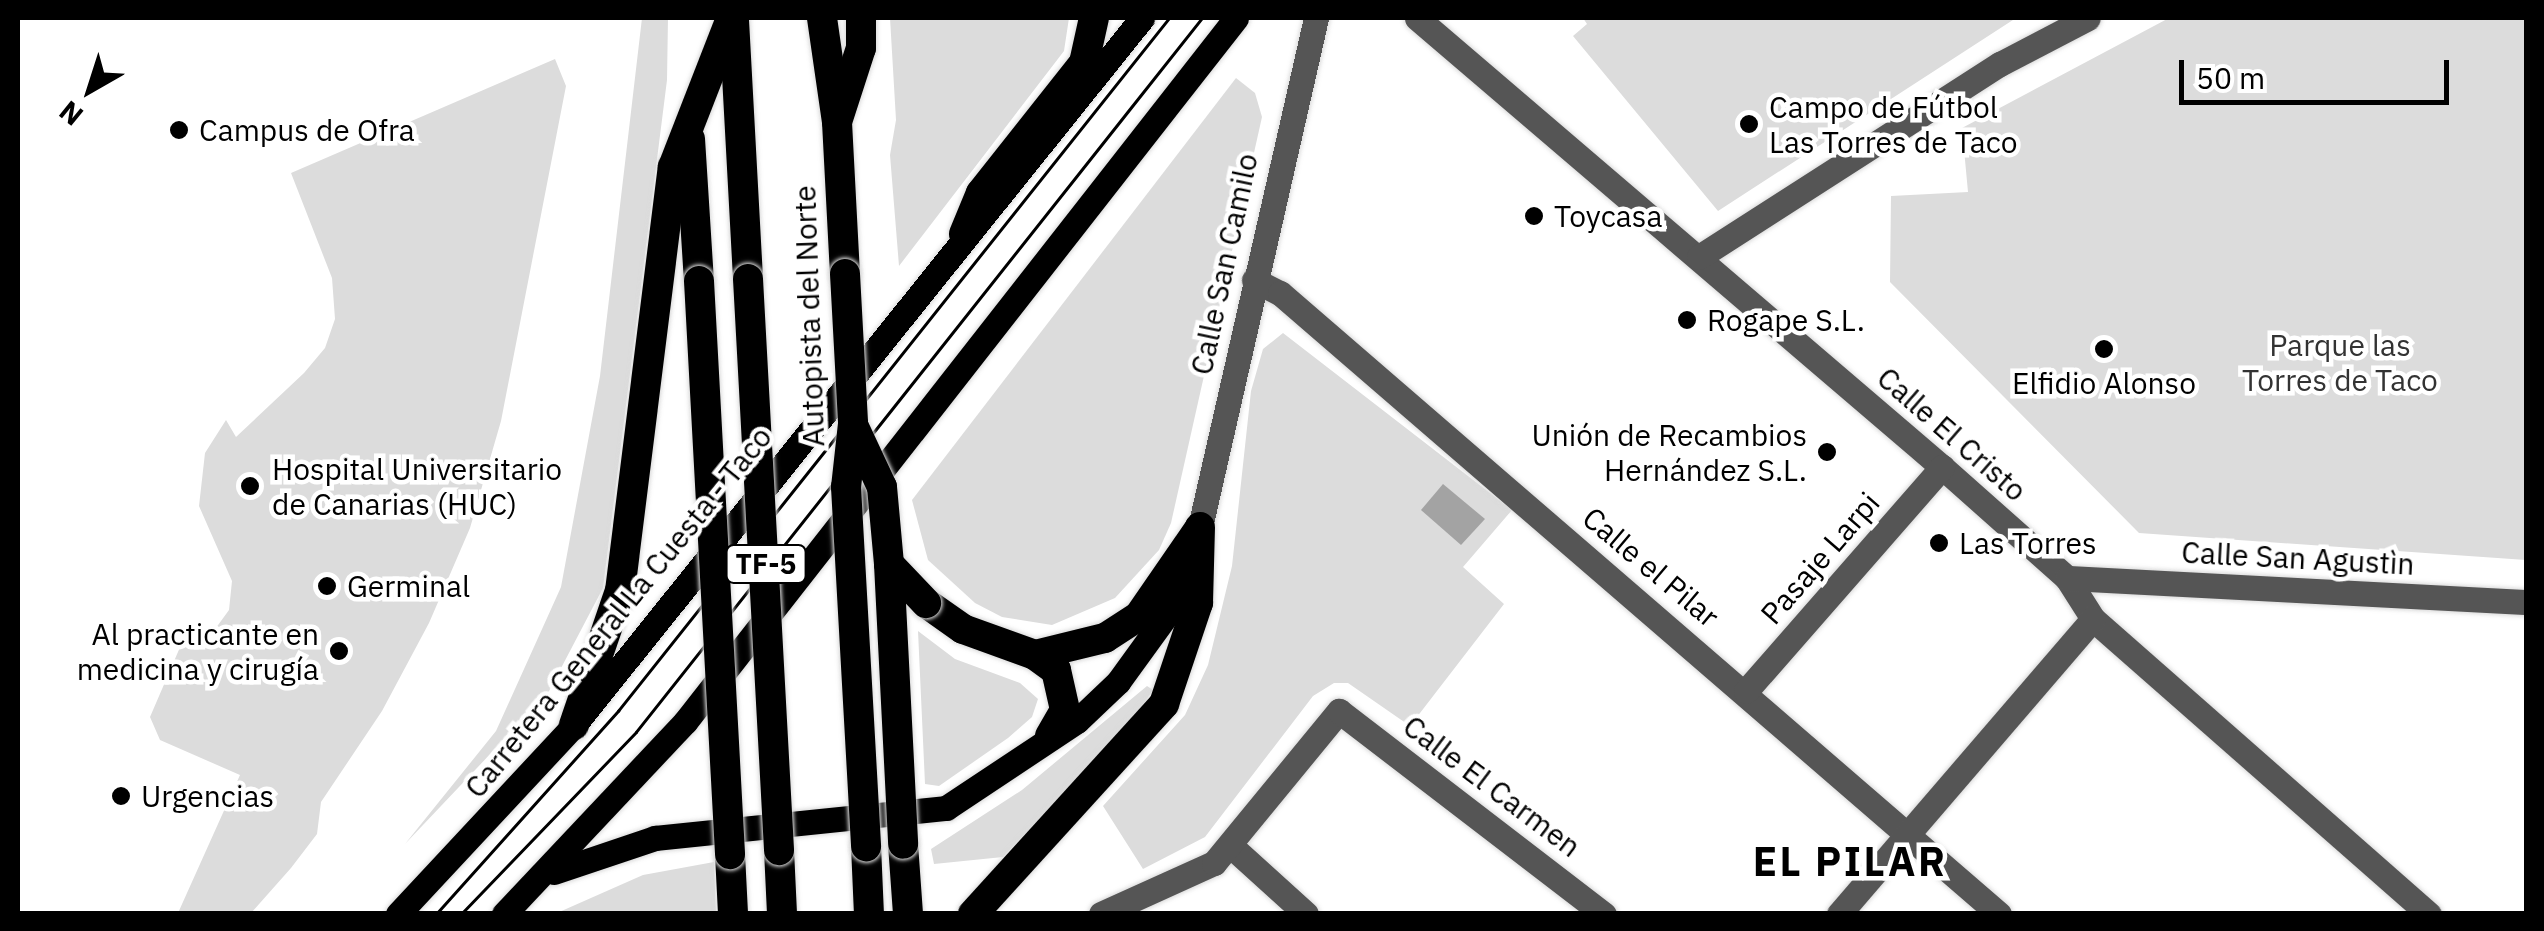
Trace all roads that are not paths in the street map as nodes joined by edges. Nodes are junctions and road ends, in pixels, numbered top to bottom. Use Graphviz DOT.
graph roads {
  1 [pos="732,18"];
  2 [pos="822,18"];
  3 [pos="861,18"];
  4 [pos="1094,18"];
  5 [pos="1142,18"];
  6 [pos="1236,18"];
  7 [pos="1316,18"];
  8 [pos="1417,18"];
  9 [pos="2088,18"];
  10 [pos="837,122"];
  11 [pos="690,126"];
  12 [pos="964,234"];
  13 [pos="1699,256"];
  14 [pos="1254,280"];
  15 [pos="853,424"];
  16 [pos="1942,467"];
  17 [pos="1200,526"];
  18 [pos="889,564"];
  19 [pos="2067,578"];
  20 [pos="2526,602"];
  21 [pos="2092,619"];
  22 [pos="1035,655"];
  23 [pos="1746,691"];
  24 [pos="574,725"];
  25 [pos="1050,736"];
  26 [pos="1906,833"];
  27 [pos="1231,846"];
  28 [pos="549,874"];
  29 [pos="398,914"];
  30 [pos="504,914"];
  31 [pos="732,914"];
  32 [pos="782,914"];
  33 [pos="869,914"];
  34 [pos="908,914"];
  35 [pos="973,914"];
  36 [pos="1101,914"];
  37 [pos="1306,914"];
  38 [pos="1604,914"];
  39 [pos="1840,914"];
  40 [pos="1999,914"];
  41 [pos="2428,914"];
  1 -- 11 [label="highway"];
  1 -- 32 [label="highway, Autopista del Norte / TF-5, bridge"];
  2 -- 10 [label="highway, Autopista del Norte / TF-5"];
  3 -- 10 [label="highway"];
  4 -- 12 [label="highway"];
  5 -- 12 [label="main road, Carretera General La Cuesta - Taco"];
  6 -- 28 [label="main road"];
  7 -- 14 [label="street, Calle San Camilo"];
  8 -- 13 [label="street, Calle El Cristo"];
  9 -- 13 [label="street"];
  10 -- 15 [label="highway, Autopista del Norte / TF-5, bridge"];
  11 -- 24 [label="highway"];
  11 -- 31 [label="highway, bridge"];
  12 -- 24 [label="main road, Carretera General La Cuesta - Taco"];
  13 -- 16 [label="street, Calle El Cristo"];
  14 -- 17 [label="street, Calle San Camilo"];
  14 -- 23 [label="street, Calle el Pilar"];
  15 -- 18 [label="highway, bridge"];
  15 -- 33 [label="highway, Autopista del Norte / TF-5, bridge"];
  16 -- 19 [label="street, Calle El Cristo"];
  16 -- 23 [label="street, Pasaje Larpi"];
  17 -- 22 [label="highway"];
  17 -- 25 [label="main road"];
  17 -- 35 [label="highway"];
  18 -- 22 [label="highway, bridge"];
  18 -- 34 [label="highway, bridge"];
  19 -- 20 [label="street, Calle San Agustìn"];
  19 -- 21 [label="street, Calle El Cristo"];
  21 -- 26 [label="street"];
  21 -- 41 [label="street, Calle El Cristo"];
  22 -- 25 [label="highway"];
  23 -- 26 [label="street, Calle el Pilar"];
  24 -- 29 [label="main road, Carretera General La Cuesta - Taco"];
  25 -- 28 [label="main road"];
  26 -- 39 [label="street"];
  26 -- 40 [label="street, Calle el Pilar"];
  27 -- 36 [label="street"];
  27 -- 37 [label="street"];
  27 -- 38 [label="street, Calle El Carmen"];
  28 -- 30 [label="main road"];
}
